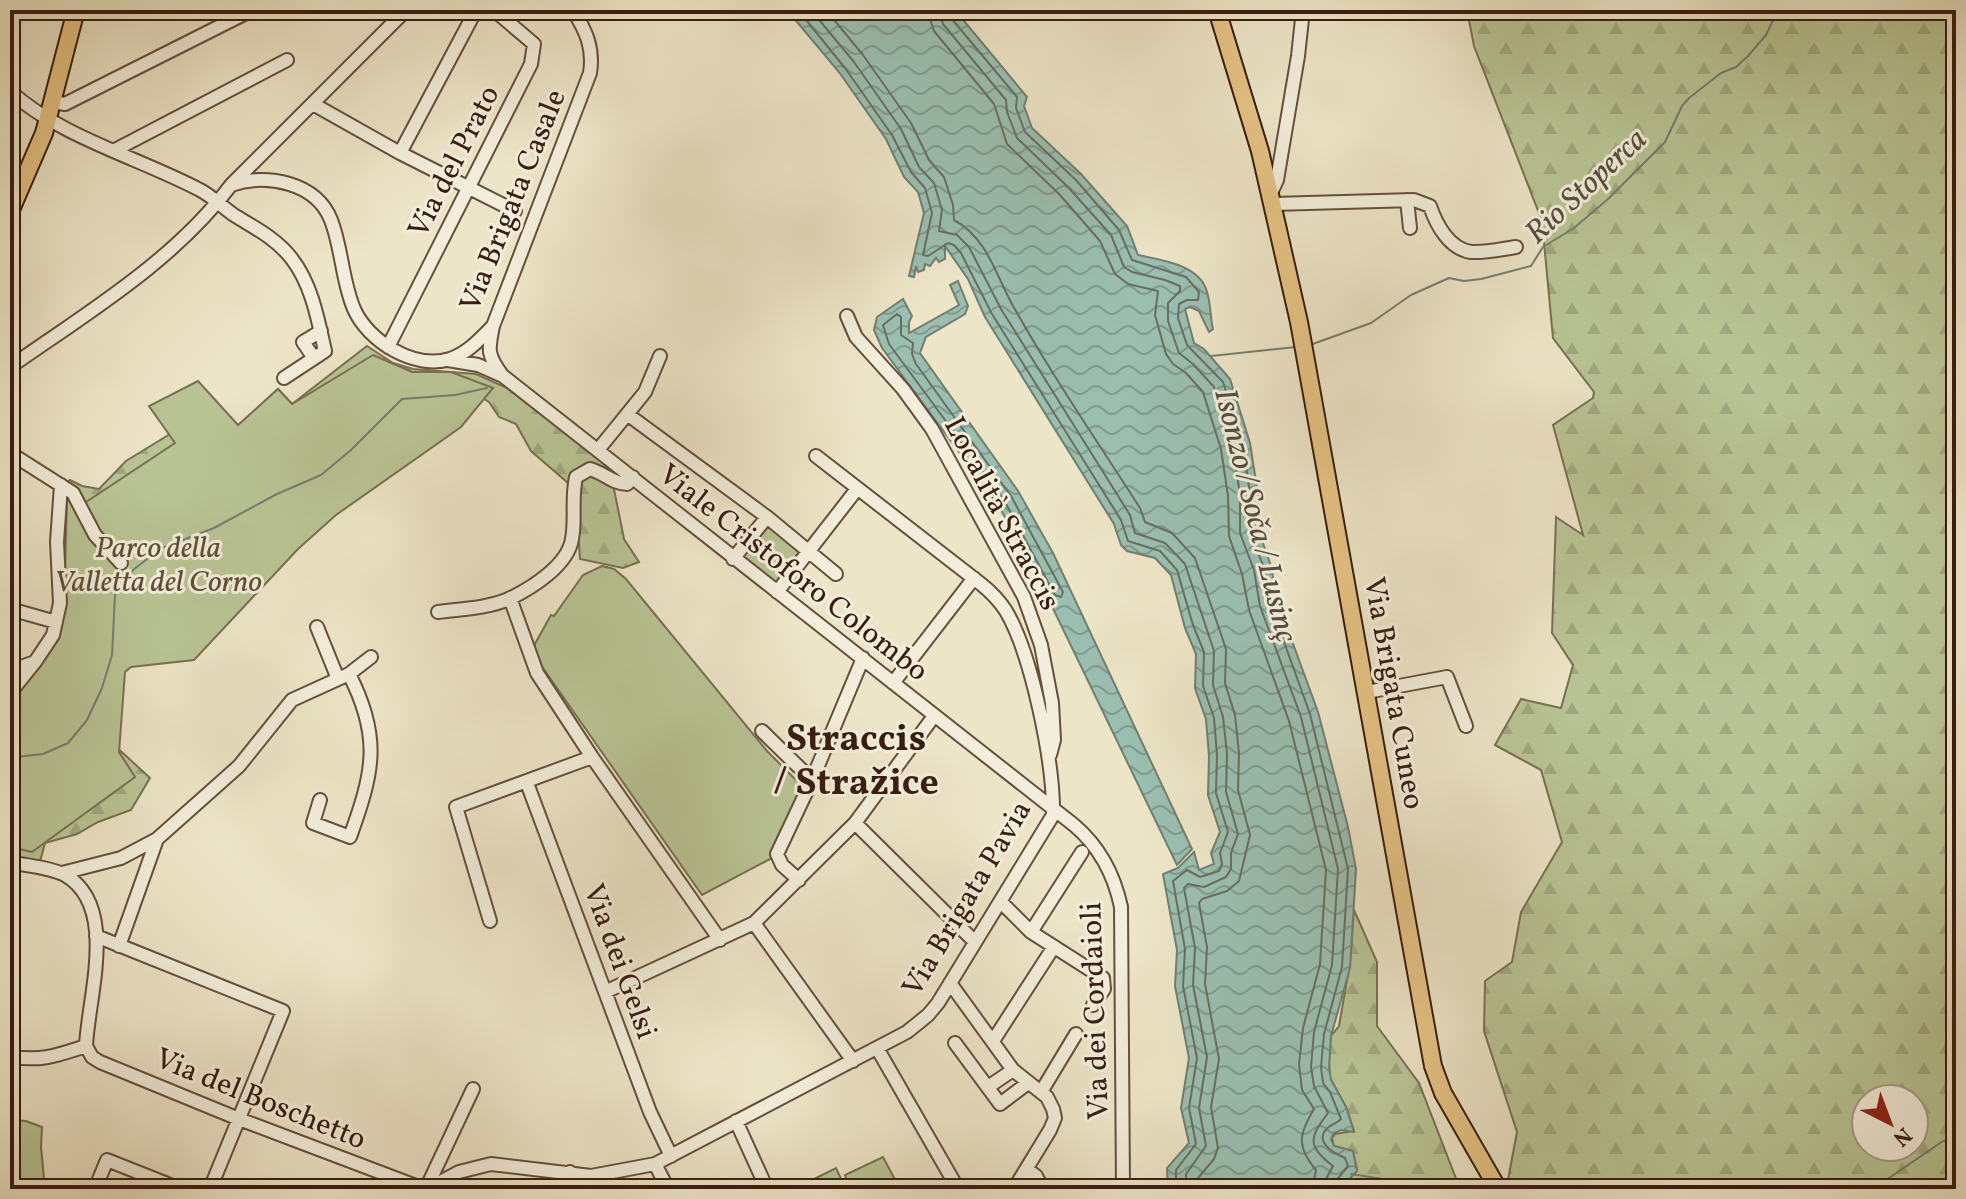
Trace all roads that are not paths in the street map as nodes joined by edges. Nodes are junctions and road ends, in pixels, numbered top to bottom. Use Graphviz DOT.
graph roads {
  1 [pos="76,10"];
  2 [pos="252,10"];
  3 [pos="406,10"];
  4 [pos="476,10"];
  5 [pos="494,10"];
  6 [pos="573,10"];
  7 [pos="1217,10"];
  8 [pos="1303,10"];
  9 [pos="287,60"];
  10 [pos="10,91"];
  11 [pos="313,104"];
  12 [pos="51,110"];
  13 [pos="113,151"];
  14 [pos="400,153"];
  15 [pos="231,185"];
  16 [pos="471,186"];
  17 [pos="1272,198"];
  18 [pos="1407,200"];
  19 [pos="217,204"];
  20 [pos="515,211"];
  21 [pos="10,212"];
  22 [pos="1410,228"];
  23 [pos="1516,247"];
  24 [pos="847,316"];
  25 [pos="493,326"];
  26 [pos="321,331"];
  27 [pos="388,347"];
  28 [pos="660,356"];
  29 [pos="314,358"];
  30 [pos="448,360"];
  31 [pos="10,367"];
  32 [pos="503,376"];
  33 [pos="284,378"];
  34 [pos="627,414"];
  35 [pos="598,450"];
  36 [pos="10,453"];
  37 [pos="816,456"];
  38 [pos="633,477"];
  39 [pos="61,485"];
  40 [pos="857,489"];
  41 [pos="767,517"];
  42 [pos="809,552"];
  43 [pos="733,559"];
  44 [pos="121,563"];
  45 [pos="836,574"];
  46 [pos="974,578"];
  47 [pos="777,592"];
  48 [pos="510,598"];
  49 [pos="10,609"];
  50 [pos="438,612"];
  51 [pos="56,622"];
  52 [pos="317,627"];
  53 [pos="371,657"];
  54 [pos="863,658"];
  55 [pos="35,662"];
  56 [pos="10,671"];
  57 [pos="344,677"];
  58 [pos="893,683"];
  59 [pos="1367,692"];
  60 [pos="10,693"];
  61 [pos="934,716"];
  62 [pos="1466,726"];
  63 [pos="762,731"];
  64 [pos="592,757"];
  65 [pos="1048,758"];
  66 [pos="812,780"];
  67 [pos="527,783"];
  68 [pos="320,800"];
  69 [pos="1053,809"];
  70 [pos="855,823"];
  71 [pos="157,839"];
  72 [pos="1082,852"];
  73 [pos="10,862"];
  74 [pos="62,873"];
  75 [pos="799,880"];
  76 [pos="1001,902"];
  77 [pos="490,921"];
  78 [pos="754,923"];
  79 [pos="1031,932"];
  80 [pos="96,936"];
  81 [pos="720,940"];
  82 [pos="975,942"];
  83 [pos="119,946"];
  84 [pos="1053,948"];
  85 [pos="950,983"];
  86 [pos="605,992"];
  87 [pos="1093,1005"];
  88 [pos="1076,1034"];
  89 [pos="993,1041"];
  90 [pos="955,1043"];
  91 [pos="86,1046"];
  92 [pos="877,1048"];
  93 [pos="10,1057"];
  94 [pos="853,1061"];
  95 [pos="1013,1070"];
  96 [pos="1028,1083"];
  97 [pos="988,1087"];
  98 [pos="473,1089"];
  99 [pos="1041,1092"];
  100 [pos="239,1119"];
  101 [pos="736,1121"];
  102 [pos="671,1156"];
  103 [pos="655,1164"];
  104 [pos="1027,1169"];
  105 [pos="570,1172"];
  106 [pos="766,1188"];
  107 [pos="95,1189"];
  108 [pos="180,1189"];
  109 [pos="210,1189"];
  110 [pos="425,1189"];
  111 [pos="575,1189"];
  112 [pos="668,1189"];
  113 [pos="958,1189"];
  114 [pos="1014,1189"];
  115 [pos="1043,1189"];
  116 [pos="1123,1189"];
  117 [pos="1498,1189"];
  1 -- 12 [label="main road"];
  2 -- 12 [label="street"];
  3 -- 11 [label="street"];
  4 -- 14 [label="street"];
  5 -- 16 [label="street, Via del Prato"];
  6 -- 25 [label="street, Via Brigata Casale"];
  7 -- 17 [label="main road, Via Brigata Cuneo"];
  8 -- 17 [label="street"];
  9 -- 13 [label="street"];
  10 -- 12 [label="street"];
  11 -- 14 [label="street"];
  11 -- 15 [label="street"];
  12 -- 13 [label="street"];
  12 -- 21 [label="main road"];
  13 -- 19 [label="street"];
  14 -- 16 [label="street"];
  15 -- 19 [label="street"];
  15 -- 27 [label="street"];
  16 -- 20 [label="street"];
  16 -- 27 [label="street, Via del Prato"];
  17 -- 18 [label="street"];
  17 -- 59 [label="main road, Via Brigata Cuneo"];
  18 -- 22 [label="street"];
  18 -- 23 [label="street"];
  19 -- 26 [label="street"];
  19 -- 31 [label="street"];
  24 -- 65 [label="street, Località Straccis"];
  25 -- 30 [label="street, Via Brigata Casale"];
  25 -- 32 [label="street"];
  26 -- 29 [label="street"];
  26 -- 29 [label="street"];
  27 -- 30 [label="street"];
  28 -- 34 [label="street"];
  29 -- 33 [label="street"];
  30 -- 32 [label="street, Viale Cristoforo Colombo"];
  32 -- 35 [label="street, Viale Cristoforo Colombo"];
  34 -- 35 [label="street"];
  34 -- 41 [label="street"];
  35 -- 38 [label="street, Viale Cristoforo Colombo"];
  36 -- 39 [label="street"];
  37 -- 40 [label="street, Via Brigata Pavia"];
  38 -- 43 [label="street, Viale Cristoforo Colombo"];
  38 -- 48 [label="street"];
  39 -- 44 [label="street"];
  39 -- 51 [label="street"];
  40 -- 42 [label="street"];
  40 -- 46 [label="street, Via Brigata Pavia"];
  41 -- 42 [label="street"];
  41 -- 43 [label="street"];
  42 -- 45 [label="street"];
  42 -- 47 [label="street"];
  43 -- 47 [label="street, Viale Cristoforo Colombo"];
  46 -- 58 [label="street"];
  46 -- 65 [label="street, Via Brigata Pavia"];
  47 -- 54 [label="street, Viale Cristoforo Colombo"];
  48 -- 50 [label="street"];
  48 -- 64 [label="street"];
  49 -- 51 [label="street"];
  51 -- 55 [label="street"];
  52 -- 57 [label="street"];
  53 -- 57 [label="street"];
  54 -- 58 [label="street, Viale Cristoforo Colombo"];
  54 -- 66 [label="street"];
  55 -- 56 [label="street"];
  55 -- 60 [label="street"];
  57 -- 68 [label="street"];
  57 -- 71 [label="street"];
  58 -- 61 [label="street, Viale Cristoforo Colombo"];
  59 -- 62 [label="street"];
  59 -- 117 [label="main road, Via Brigata Cuneo"];
  61 -- 69 [label="street, Viale Cristoforo Colombo"];
  61 -- 70 [label="street"];
  63 -- 66 [label="street"];
  64 -- 67 [label="street"];
  64 -- 81 [label="street"];
  65 -- 69 [label="street, Via Brigata Pavia"];
  66 -- 75 [label="street"];
  67 -- 77 [label="street"];
  67 -- 86 [label="street, Via dei Gelsi"];
  69 -- 76 [label="street, Via Brigata Pavia"];
  69 -- 116 [label="street, Via dei Cordaioli"];
  70 -- 75 [label="street"];
  70 -- 82 [label="street"];
  71 -- 74 [label="street"];
  71 -- 83 [label="street"];
  72 -- 79 [label="street"];
  73 -- 74 [label="street"];
  74 -- 80 [label="street"];
  75 -- 78 [label="street"];
  76 -- 79 [label="street"];
  76 -- 82 [label="street, Via Brigata Pavia"];
  78 -- 81 [label="street"];
  78 -- 94 [label="street"];
  79 -- 84 [label="street"];
  80 -- 83 [label="street"];
  80 -- 91 [label="street"];
  81 -- 86 [label="street"];
  82 -- 85 [label="street, Via Brigata Pavia"];
  83 -- 100 [label="street"];
  84 -- 87 [label="street"];
  84 -- 89 [label="street"];
  85 -- 89 [label="street"];
  85 -- 92 [label="street, Via Brigata Pavia"];
  86 -- 102 [label="street, Via dei Gelsi"];
  88 -- 99 [label="street"];
  89 -- 95 [label="street"];
  90 -- 97 [label="street"];
  91 -- 93 [label="street"];
  91 -- 100 [label="street, Via del Boschetto"];
  92 -- 94 [label="street, Via Brigata Pavia"];
  92 -- 113 [label="street"];
  94 -- 101 [label="street, Via Brigata Pavia"];
  95 -- 96 [label="street"];
  95 -- 97 [label="street"];
  96 -- 97 [label="street"];
  96 -- 99 [label="street"];
  98 -- 110 [label="street"];
  99 -- 104 [label="street"];
  100 -- 109 [label="street"];
  100 -- 110 [label="street, Via del Boschetto"];
  101 -- 102 [label="street, Via Brigata Pavia"];
  101 -- 106 [label="street"];
  102 -- 103 [label="street, Via Brigata Pavia"];
  103 -- 105 [label="street, Via Brigata Pavia"];
  103 -- 112 [label="street"];
  104 -- 114 [label="street"];
  104 -- 115 [label="street"];
  105 -- 110 [label="street, Via Brigata Pavia"];
  105 -- 111 [label="street"];
  107 -- 108 [label="street"];
}
